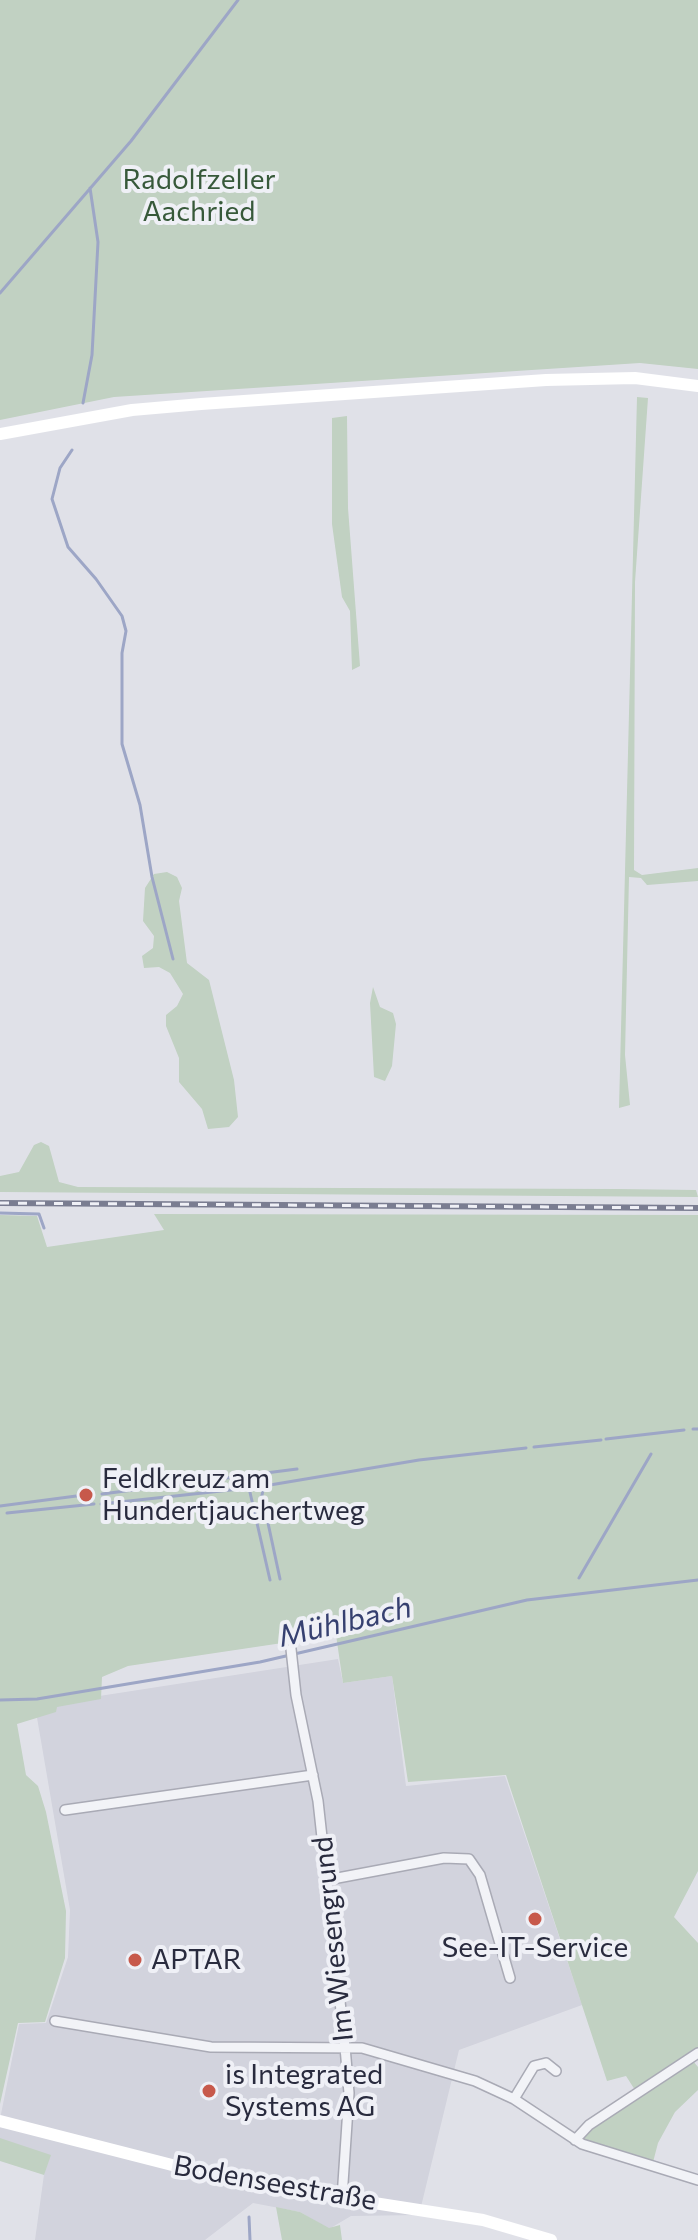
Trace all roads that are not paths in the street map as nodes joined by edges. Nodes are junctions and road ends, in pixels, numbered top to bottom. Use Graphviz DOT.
graph roads {
  1 [pos="698,386"];
  2 [pos="0,434"];
  3 [pos="292,1653"];
  4 [pos="313,1775"];
  5 [pos="65,1810"];
  6 [pos="327,1880"];
  7 [pos="510,1978"];
  8 [pos="55,2021"];
  9 [pos="345,2047"];
  10 [pos="698,2053"];
  11 [pos="556,2071"];
  12 [pos="514,2099"];
  13 [pos="0,2121"];
  14 [pos="575,2140"];
  15 [pos="698,2180"];
  16 [pos="342,2198"];
  17 [pos="551,2240"];
  1 -- 2 [label="main road"];
  3 -- 4 [label="street, Im Wiesengrund"];
  4 -- 5 [label="street"];
  4 -- 6 [label="street, Im Wiesengrund"];
  6 -- 7 [label="street"];
  6 -- 9 [label="street, Im Wiesengrund"];
  8 -- 9 [label="street"];
  9 -- 12 [label="street"];
  9 -- 16 [label="street, Im Wiesengrund"];
  10 -- 14 [label="street"];
  11 -- 12 [label="street"];
  12 -- 14 [label="street"];
  13 -- 16 [label="main road, Bodenseestraße"];
  14 -- 15 [label="street"];
  16 -- 17 [label="main road, Bodenseestraße"];
}
